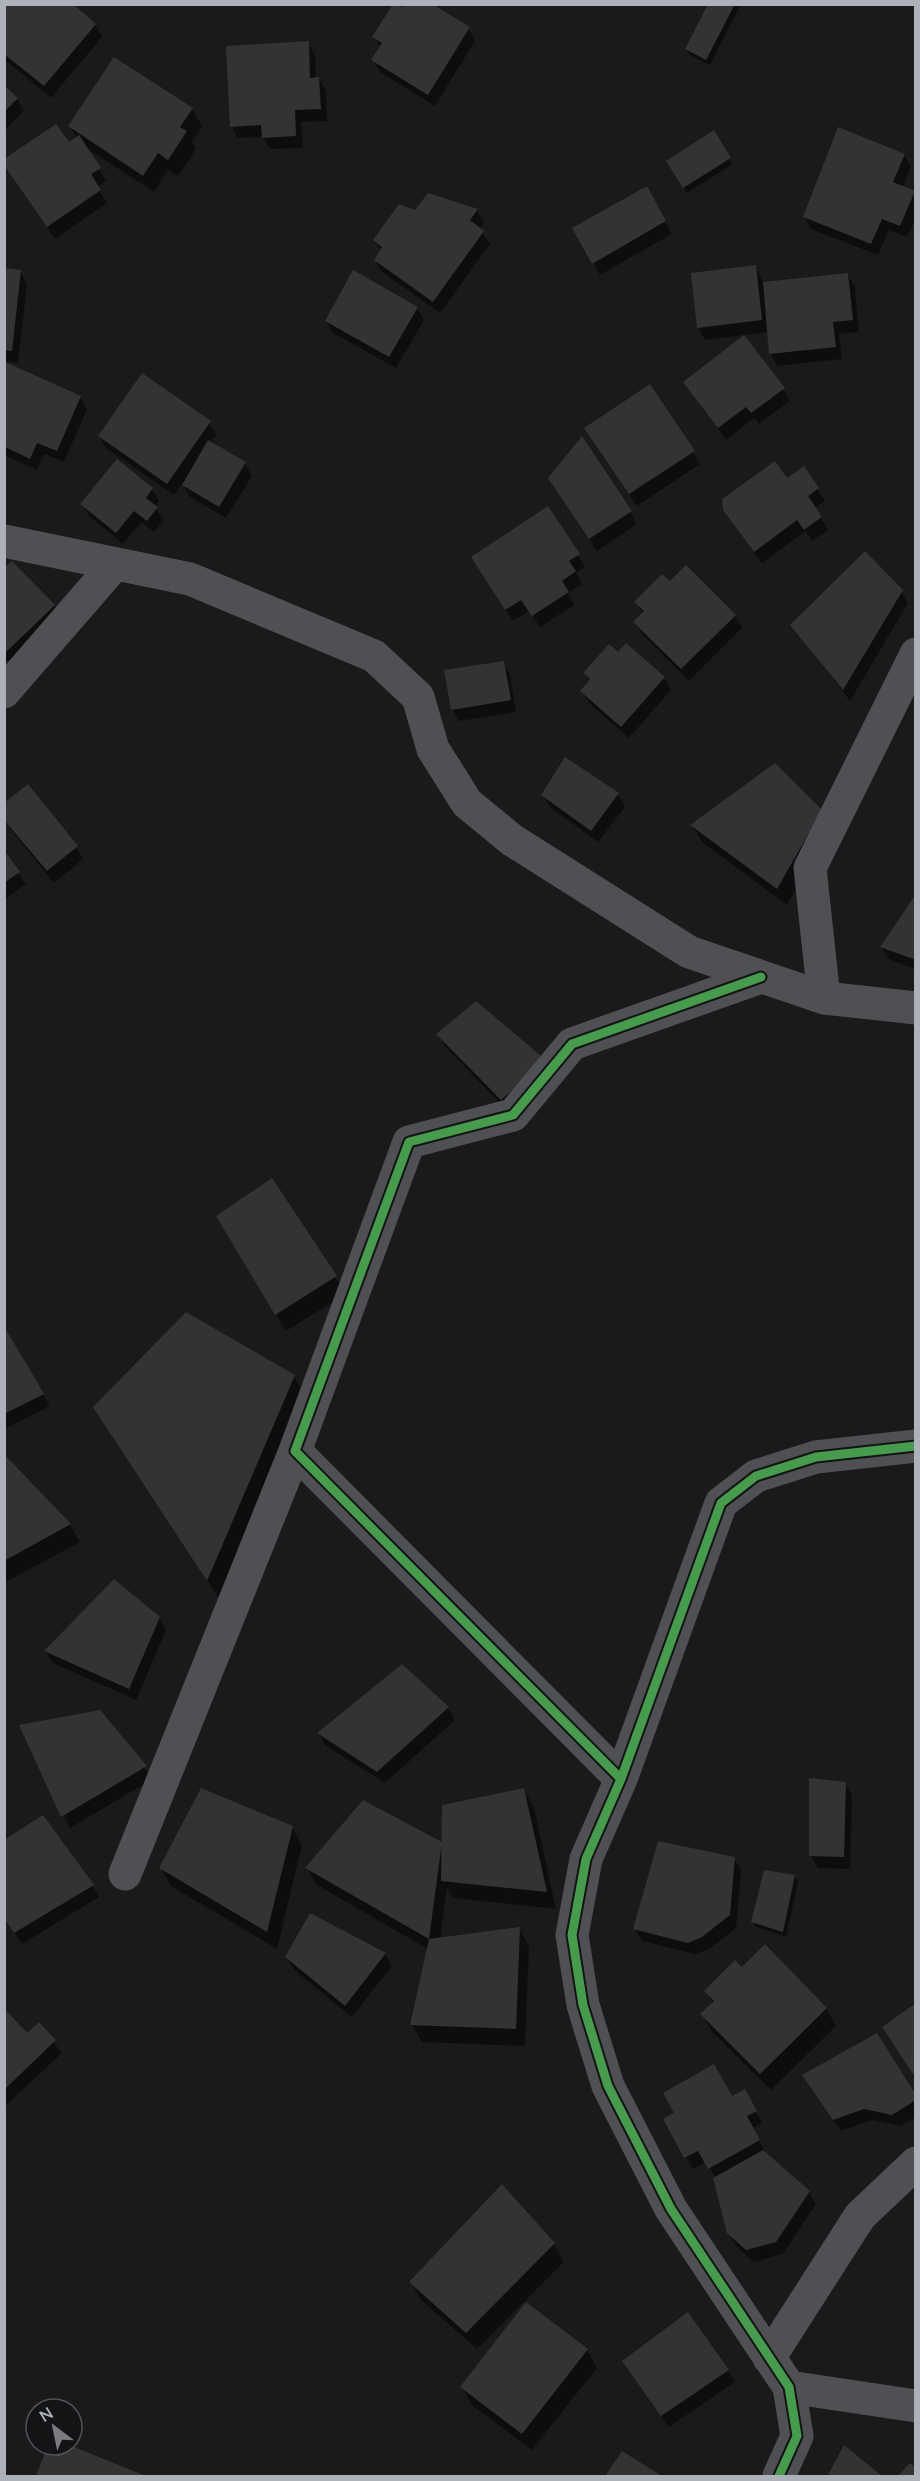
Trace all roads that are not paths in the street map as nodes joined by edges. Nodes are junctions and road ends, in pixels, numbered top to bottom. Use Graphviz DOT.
graph roads {
  1 [pos="4,541"];
  2 [pos="115,564"];
  3 [pos="915,654"];
  4 [pos="4,692"];
  5 [pos="762,977"];
  6 [pos="824,998"];
  7 [pos="915,1008"];
  8 [pos="915,1446"];
  9 [pos="295,1451"];
  10 [pos="621,1779"];
  11 [pos="125,1874"];
  12 [pos="915,2163"];
  13 [pos="769,2358"];
  14 [pos="789,2387"];
  15 [pos="915,2406"];
  16 [pos="779,2476"];
  1 -- 2 [label="street"];
  2 -- 4 [label="street"];
  2 -- 5 [label="street"];
  3 -- 6 [label="street"];
  5 -- 6 [label="street"];
  5 -- 9 [label="street"];
  6 -- 7 [label="street"];
  8 -- 10 [label="street"];
  9 -- 10 [label="street"];
  9 -- 11 [label="street"];
  10 -- 13 [label="street"];
  12 -- 13 [label="street"];
  13 -- 14 [label="street"];
  14 -- 15 [label="street"];
  14 -- 16 [label="street"];
}
